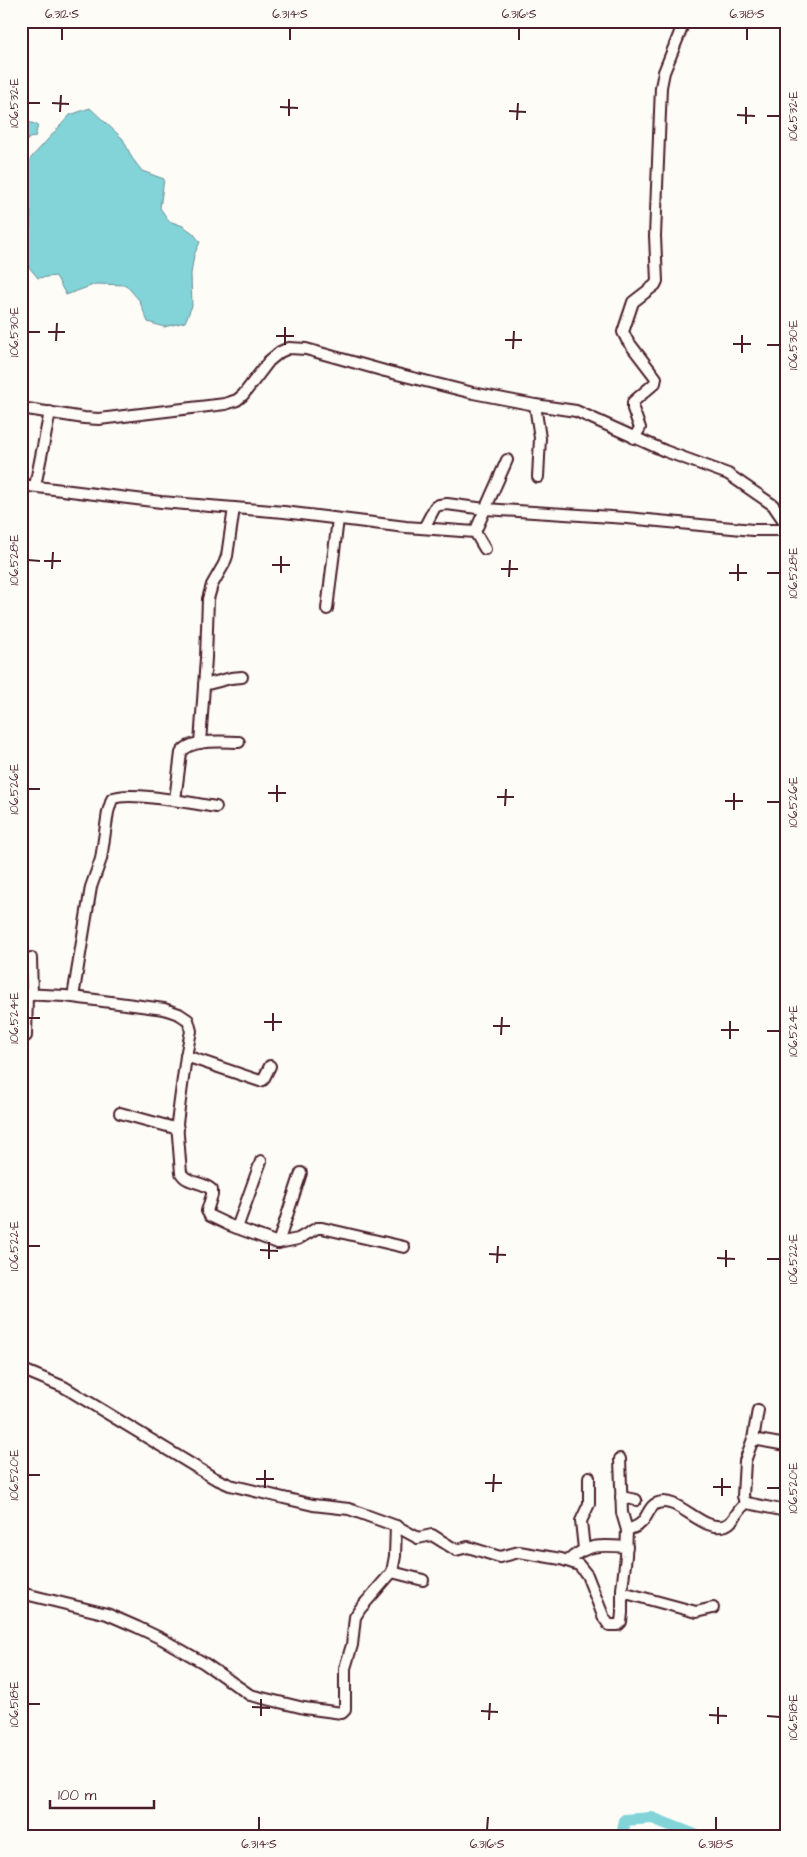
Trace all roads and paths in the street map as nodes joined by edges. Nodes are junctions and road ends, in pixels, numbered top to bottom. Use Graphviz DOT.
graph roads {
  1 [pos="682,21"];
  2 [pos="535,406"];
  3 [pos="21,408"];
  4 [pos="50,412"];
  5 [pos="634,438"];
  6 [pos="508,460"];
  7 [pos="538,477"];
  8 [pos="21,484"];
  9 [pos="35,486"];
  10 [pos="234,508"];
  11 [pos="485,509"];
  12 [pos="338,519"];
  13 [pos="786,524"];
  14 [pos="424,528"];
  15 [pos="786,530"];
  16 [pos="475,532"];
  17 [pos="485,549"];
  18 [pos="327,610"];
  19 [pos="242,678"];
  20 [pos="204,686"];
  21 [pos="239,742"];
  22 [pos="200,743"];
  23 [pos="174,800"];
  24 [pos="216,807"];
  25 [pos="30,958"];
  26 [pos="26,994"];
  27 [pos="73,998"];
  28 [pos="26,1036"];
  29 [pos="186,1056"];
  30 [pos="270,1066"];
  31 [pos="120,1113"];
  32 [pos="178,1129"];
  33 [pos="261,1161"];
  34 [pos="301,1173"];
  35 [pos="237,1228"];
  36 [pos="278,1243"];
  37 [pos="404,1247"];
  38 [pos="21,1370"];
  39 [pos="758,1410"];
  40 [pos="753,1439"];
  41 [pos="786,1445"];
  42 [pos="620,1459"];
  43 [pos="589,1477"];
  44 [pos="620,1497"];
  45 [pos="636,1500"];
  46 [pos="746,1503"];
  47 [pos="786,1511"];
  48 [pos="396,1526"];
  49 [pos="627,1530"];
  50 [pos="627,1547"];
  51 [pos="584,1549"];
  52 [pos="568,1561"];
  53 [pos="392,1572"];
  54 [pos="424,1580"];
  55 [pos="622,1592"];
  56 [pos="21,1593"];
  57 [pos="713,1608"];
  1 -- 5 [label="street"];
  2 -- 4 [label="street"];
  2 -- 5 [label="street"];
  2 -- 7 [label="street"];
  3 -- 4 [label="street"];
  4 -- 9 [label="street"];
  5 -- 13 [label="street"];
  6 -- 11 [label="street"];
  8 -- 9 [label="street"];
  9 -- 10 [label="street"];
  10 -- 12 [label="street"];
  10 -- 20 [label="street"];
  11 -- 14 [label="street"];
  11 -- 15 [label="street"];
  11 -- 16 [label="street"];
  12 -- 14 [label="street"];
  12 -- 18 [label="street"];
  14 -- 16 [label="street"];
  16 -- 17 [label="street"];
  19 -- 20 [label="street"];
  20 -- 22 [label="street"];
  21 -- 22 [label="street"];
  22 -- 23 [label="street"];
  23 -- 24 [label="street"];
  23 -- 27 [label="street"];
  25 -- 26 [label="street"];
  26 -- 27 [label="street"];
  26 -- 28 [label="street"];
  27 -- 29 [label="street"];
  29 -- 30 [label="street"];
  29 -- 32 [label="street"];
  31 -- 32 [label="street"];
  32 -- 35 [label="street"];
  33 -- 35 [label="street"];
  34 -- 36 [label="street"];
  35 -- 36 [label="street"];
  36 -- 37 [label="street"];
  38 -- 48 [label="street"];
  39 -- 40 [label="street"];
  40 -- 41 [label="street"];
  40 -- 46 [label="street"];
  42 -- 44 [label="street"];
  43 -- 51 [label="street"];
  44 -- 45 [label="street"];
  44 -- 49 [label="street"];
  46 -- 47 [label="street"];
  46 -- 49 [label="street"];
  48 -- 52 [label="street"];
  48 -- 53 [label="street"];
  49 -- 50 [label="street"];
  50 -- 51 [label="street"];
  50 -- 55 [label="street"];
  51 -- 52 [label="street"];
  52 -- 55 [label="street"];
  53 -- 54 [label="street"];
  53 -- 56 [label="street"];
  55 -- 57 [label="street"];
}
